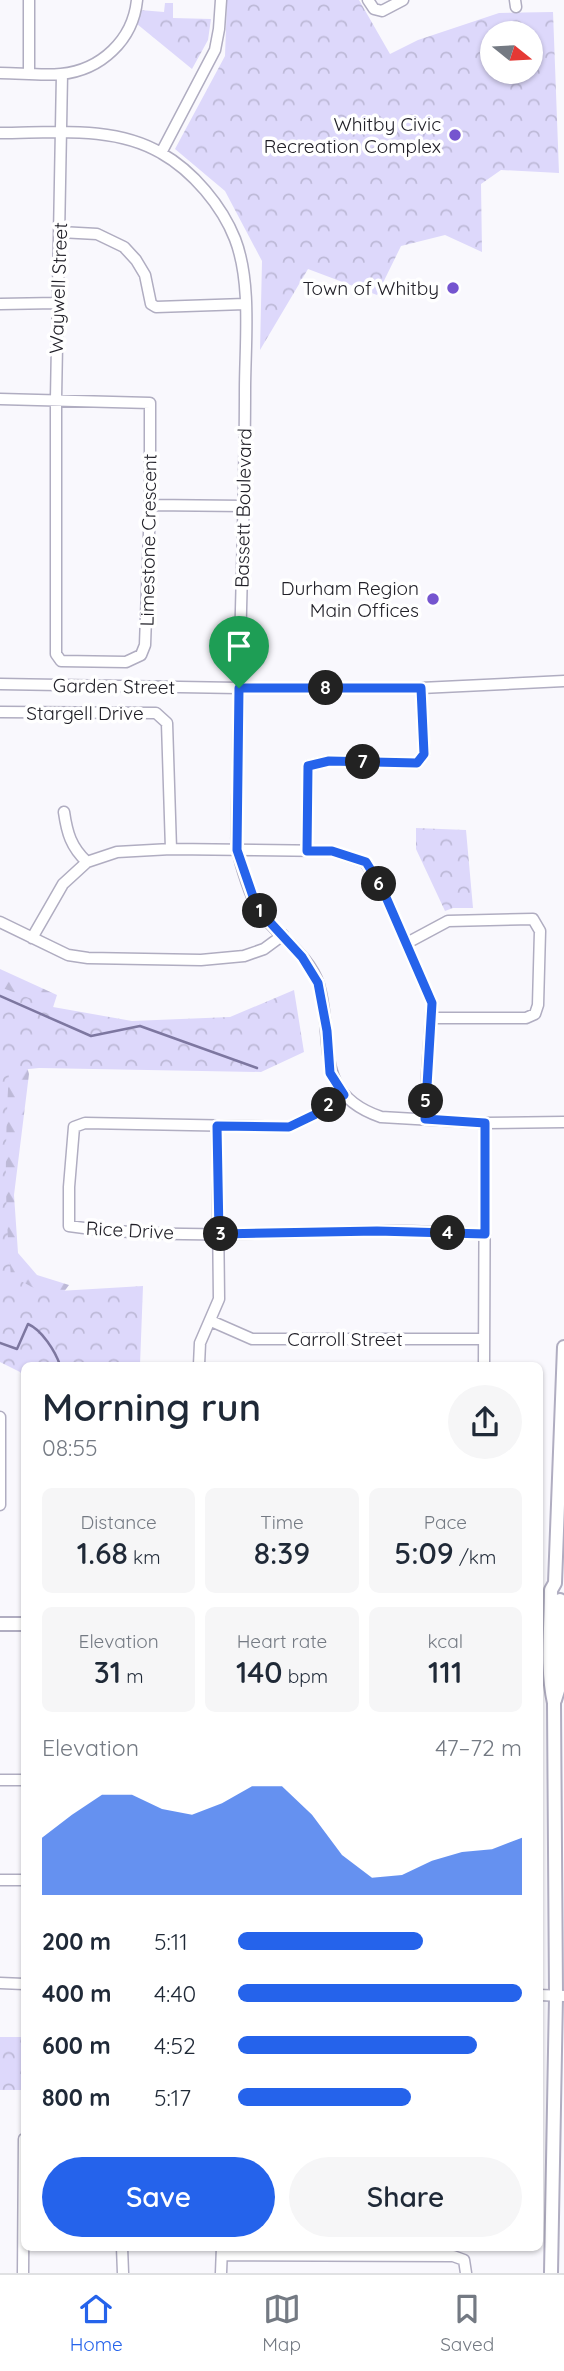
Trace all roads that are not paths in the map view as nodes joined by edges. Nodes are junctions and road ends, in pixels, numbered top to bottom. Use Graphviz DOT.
graph roads {
  1 [pos="29,0"];
  2 [pos="137,0"];
  3 [pos="221,0"];
  4 [pos="368,0"];
  5 [pos="403,0"];
  6 [pos="0,73"];
  7 [pos="29,74"];
  8 [pos="62,74"];
  9 [pos="0,133"];
  10 [pos="61,133"];
  11 [pos="161,152"];
  12 [pos="60,232"];
  13 [pos="57,303"];
  14 [pos="0,304"];
  15 [pos="245,304"];
  16 [pos="0,399"];
  17 [pos="56,399"];
  18 [pos="56,502"];
  19 [pos="150,505"];
  20 [pos="245,506"];
  21 [pos="564,681"];
  22 [pos="0,684"];
  23 [pos="239,688"];
  24 [pos="421,688"];
  25 [pos="0,712"];
  26 [pos="64,812"];
  27 [pos="171,849"];
  28 [pos="237,850"];
  29 [pos="307,851"];
  30 [pos="87,862"];
  31 [pos="0,922"];
  32 [pos="283,936"];
  33 [pos="32,938"];
  34 [pos="407,943"];
  35 [pos="432,1018"];
  36 [pos="344,1095"];
  37 [pos="425,1119"];
  38 [pos="564,1122"];
  39 [pos="485,1123"];
  40 [pos="217,1126"];
  41 [pos="219,1234"];
  42 [pos="485,1234"];
  43 [pos="211,1321"];
  44 [pos="483,1339"];
  45 [pos="564,1347"];
  46 [pos="199,1362"];
  47 [pos="484,1362"];
  48 [pos="0,1417"];
  49 [pos="0,1505"];
  50 [pos="0,1624"];
  51 [pos="21,1624"];
  52 [pos="553,1629"];
  53 [pos="0,1780"];
  54 [pos="21,1780"];
  55 [pos="0,1880"];
  56 [pos="21,1880"];
  57 [pos="0,1983"];
  58 [pos="21,1983"];
  59 [pos="560,1996"];
  60 [pos="23,2251"];
  61 [pos="122,2251"];
  62 [pos="222,2251"];
  63 [pos="316,2251"];
  64 [pos="23,2273"];
  65 [pos="123,2273"];
  66 [pos="222,2273"];
  67 [pos="466,2273"];
  68 [pos="551,2273"];
  1 -- 7 [label="street"];
  2 -- 8 [label="street"];
  3 -- 11 [label="street"];
  4 -- 5 [label="street"];
  6 -- 7 [label="street"];
  7 -- 8 [label="street"];
  8 -- 10 [label="street, Waywell Street"];
  9 -- 10 [label="street, Bassett Boulevard"];
  10 -- 11 [label="street, Bassett Boulevard"];
  10 -- 12 [label="street, Waywell Street"];
  11 -- 15 [label="street, Bassett Boulevard"];
  12 -- 13 [label="street, Waywell Street"];
  12 -- 15 [label="street"];
  13 -- 14 [label="street"];
  13 -- 17 [label="street, Waywell Street"];
  15 -- 20 [label="street, Bassett Boulevard"];
  16 -- 17 [label="street"];
  17 -- 18 [label="street, Waywell Street"];
  17 -- 19 [label="street, Limestone Crescent"];
  18 -- 19 [label="street, Limestone Crescent"];
  19 -- 20 [label="street"];
  20 -- 23 [label="street, Bassett Boulevard"];
  21 -- 24 [label="street, Garden Street"];
  22 -- 23 [label="street, Garden Street"];
  23 -- 24 [label="street, Garden Street"];
  23 -- 28 [label="street, Bassett Boulevard"];
  24 -- 29 [label="street"];
  25 -- 27 [label="street, Stargell Drive"];
  26 -- 30 [label="street"];
  27 -- 28 [label="street"];
  27 -- 30 [label="street"];
  28 -- 29 [label="street"];
  28 -- 32 [label="street, Bassett Boulevard"];
  29 -- 34 [label="street"];
  30 -- 33 [label="street"];
  31 -- 33 [label="street"];
  32 -- 33 [label="street"];
  32 -- 36 [label="street, Bassett Boulevard"];
  34 -- 35 [label="street"];
  34 -- 35 [label="street"];
  35 -- 37 [label="street"];
  36 -- 37 [label="street"];
  36 -- 40 [label="street, Rice Drive"];
  37 -- 39 [label="street"];
  38 -- 39 [label="street"];
  39 -- 42 [label="street"];
  40 -- 41 [label="street"];
  40 -- 41 [label="street, Rice Drive"];
  41 -- 42 [label="street, Rice Drive"];
  41 -- 43 [label="street"];
  42 -- 44 [label="street"];
  43 -- 44 [label="street, Carroll Street"];
  43 -- 46 [label="street"];
  44 -- 47 [label="street"];
  45 -- 52 [label="main road"];
  48 -- 49 [label="street"];
  50 -- 51 [label="main road"];
  52 -- 59 [label="main road"];
  53 -- 54 [label="street"];
  55 -- 56 [label="street"];
  57 -- 58 [label="street"];
  59 -- 68 [label="main road"];
  60 -- 64 [label="street"];
  61 -- 65 [label="street"];
  62 -- 63 [label="street"];
  62 -- 66 [label="street"];
  63 -- 67 [label="street"];
}
